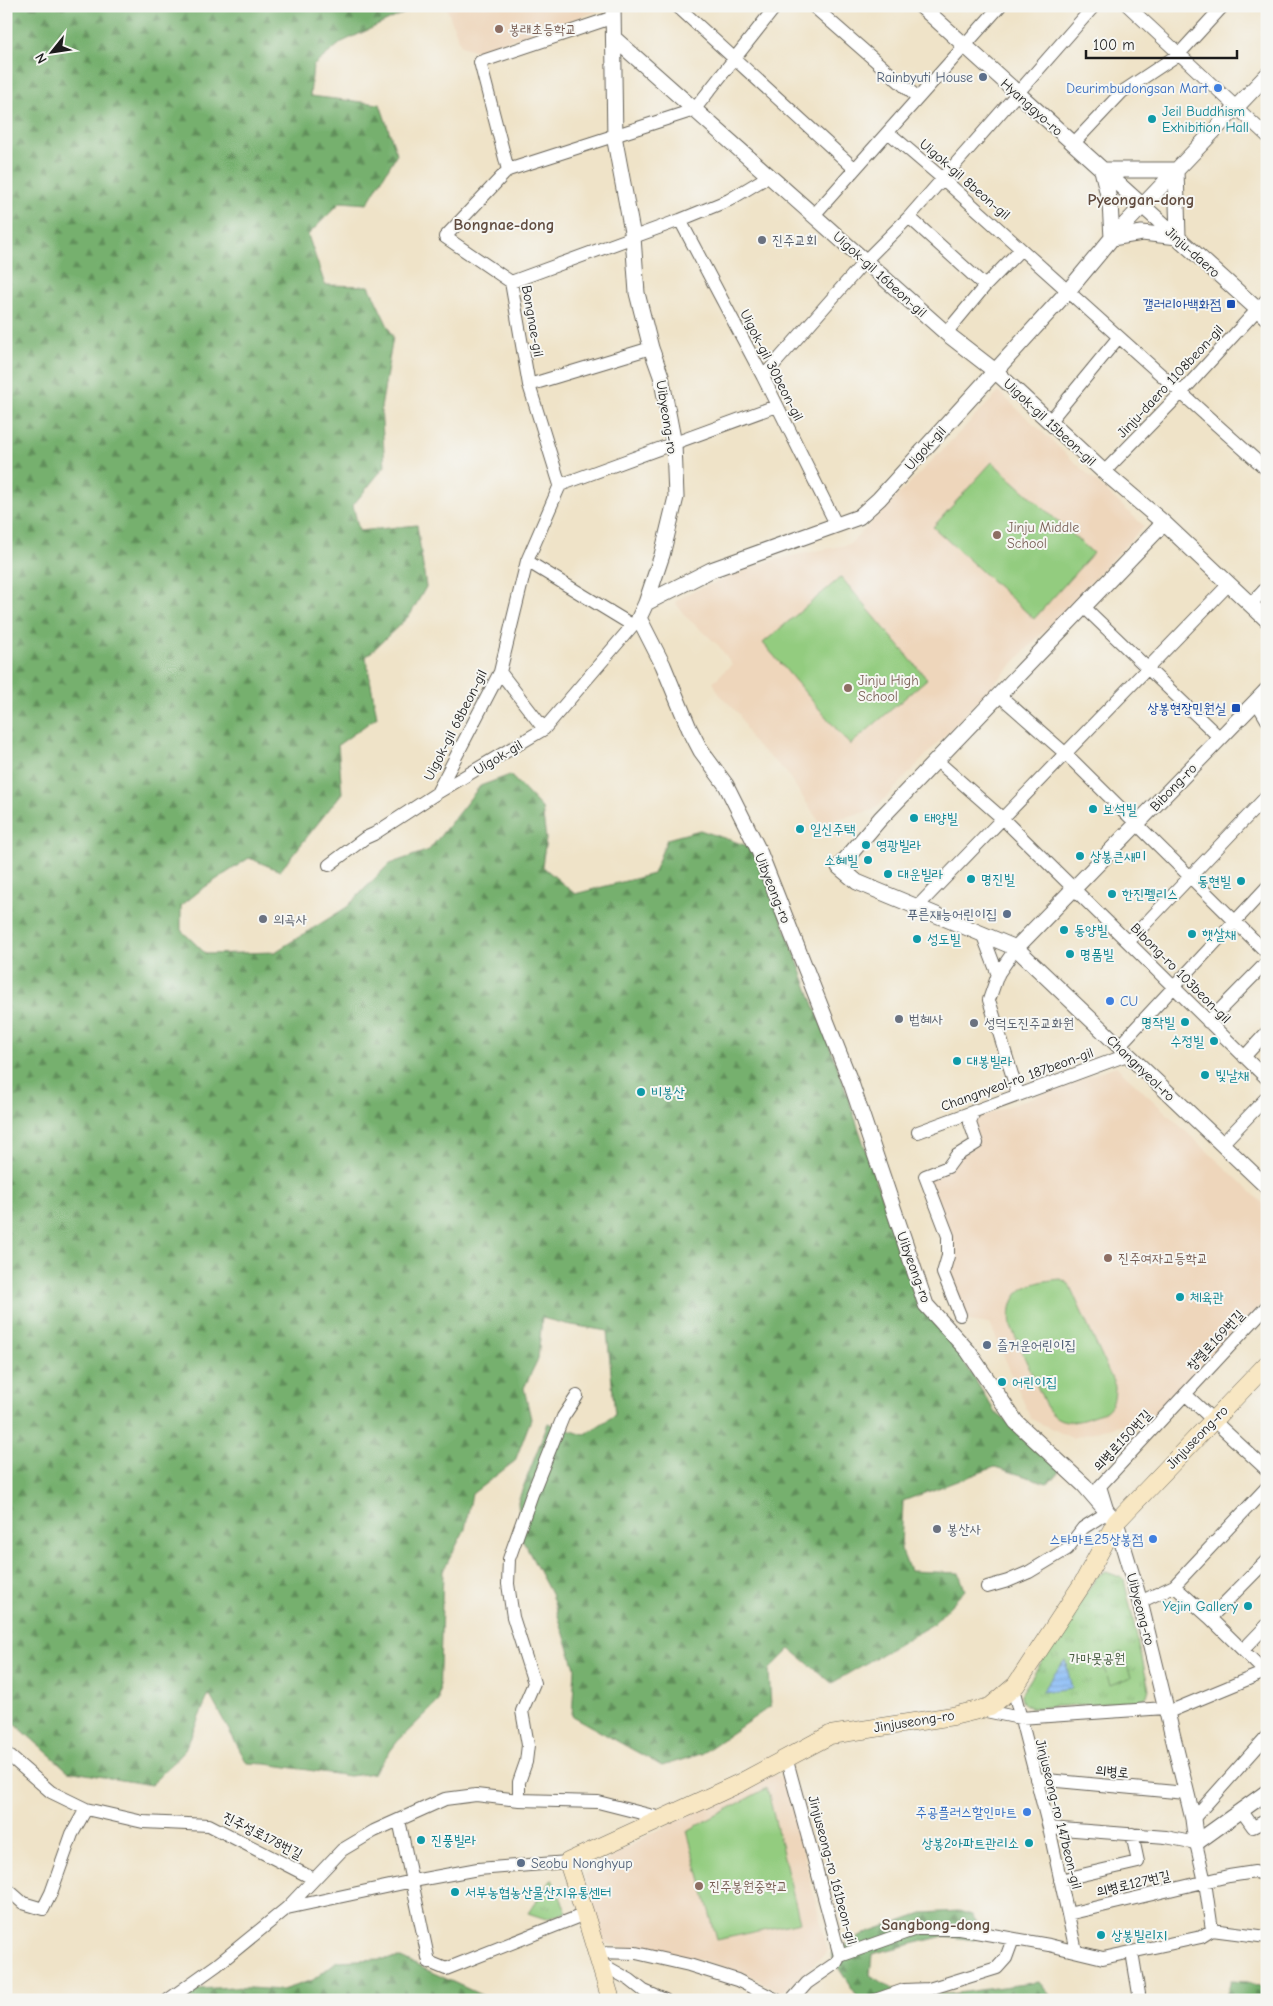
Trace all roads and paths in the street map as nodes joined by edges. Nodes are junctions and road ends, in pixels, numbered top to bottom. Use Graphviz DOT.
graph roads {
  1 [pos="677,6"];
  2 [pos="776,6"];
  3 [pos="813,6"];
  4 [pos="921,6"];
  5 [pos="1000,6"];
  6 [pos="1094,6"];
  7 [pos="1128,6"];
  8 [pos="1223,6"];
  9 [pos="614,12"];
  10 [pos="615,39"];
  11 [pos="965,46"];
  12 [pos="1179,54"];
  13 [pos="734,59"];
  14 [pos="1267,75"];
  15 [pos="1017,93"];
  16 [pos="918,98"];
  17 [pos="1236,108"];
  18 [pos="694,110"];
  19 [pos="888,132"];
  20 [pos="616,134"];
  21 [pos="1267,136"];
  22 [pos="1073,144"];
  23 [pos="855,169"];
  24 [pos="508,170"];
  25 [pos="1102,170"];
  26 [pos="1176,170"];
  27 [pos="769,176"];
  28 [pos="942,178"];
  29 [pos="1142,207"];
  30 [pos="814,214"];
  31 [pos="909,217"];
  32 [pos="680,220"];
  33 [pos="633,237"];
  34 [pos="1178,237"];
  35 [pos="1112,238"];
  36 [pos="1021,249"];
  37 [pos="865,261"];
  38 [pos="511,282"];
  39 [pos="985,286"];
  40 [pos="1068,291"];
  41 [pos="1263,309"];
  42 [pos="946,333"];
  43 [pos="1118,338"];
  44 [pos="651,348"];
  45 [pos="995,371"];
  46 [pos="763,377"];
  47 [pos="529,385"];
  48 [pos="1181,393"];
  49 [pos="776,406"];
  50 [pos="1049,422"];
  51 [pos="674,444"];
  52 [pos="1267,470"];
  53 [pos="1104,472"];
  54 [pos="560,485"];
  55 [pos="1164,523"];
  56 [pos="836,524"];
  57 [pos="527,560"];
  58 [pos="1229,584"];
  59 [pos="1267,587"];
  60 [pos="646,603"];
  61 [pos="1250,605"];
  62 [pos="1083,606"];
  63 [pos="1267,620"];
  64 [pos="635,622"];
  65 [pos="1149,668"];
  66 [pos="500,672"];
  67 [pos="1267,690"];
  68 [pos="999,695"];
  69 [pos="1256,702"];
  70 [pos="1267,720"];
  71 [pos="544,729"];
  72 [pos="1220,738"];
  73 [pos="1066,754"];
  74 [pos="936,760"];
  75 [pos="436,793"];
  76 [pos="1267,796"];
  77 [pos="1003,819"];
  78 [pos="1136,825"];
  79 [pos="329,865"];
  80 [pos="1189,877"];
  81 [pos="1267,887"];
  82 [pos="1074,888"];
  83 [pos="917,907"];
  84 [pos="1235,922"];
  85 [pos="982,933"];
  86 [pos="1128,942"];
  87 [pos="1016,948"];
  88 [pos="1267,953"];
  89 [pos="1267,962"];
  90 [pos="998,976"];
  91 [pos="1173,987"];
  92 [pos="1208,1022"];
  93 [pos="1267,1032"];
  94 [pos="1123,1050"];
  95 [pos="1244,1056"];
  96 [pos="1267,1078"];
  97 [pos="1018,1094"];
  98 [pos="1267,1097"];
  99 [pos="974,1111"];
  100 [pos="918,1132"];
  101 [pos="1222,1144"];
  102 [pos="1267,1187"];
  103 [pos="1267,1306"];
  104 [pos="960,1315"];
  105 [pos="1267,1364"];
  106 [pos="1185,1394"];
  107 [pos="577,1396"];
  108 [pos="1213,1420"];
  109 [pos="1267,1470"];
  110 [pos="1267,1487"];
  111 [pos="1112,1517"];
  112 [pos="1267,1560"];
  113 [pos="1174,1586"];
  114 [pos="987,1587"];
  115 [pos="1140,1602"];
  116 [pos="1210,1618"];
  117 [pos="1267,1625"];
  118 [pos="1243,1650"];
  119 [pos="1266,1673"];
  120 [pos="1016,1685"];
  121 [pos="980,1709"];
  122 [pos="1166,1710"];
  123 [pos="1020,1718"];
  124 [pos="1267,1736"];
  125 [pos="6,1753"];
  126 [pos="786,1757"];
  127 [pos="1036,1780"];
  128 [pos="1267,1792"];
  129 [pos="1186,1793"];
  130 [pos="519,1800"];
  131 [pos="86,1809"];
  132 [pos="1241,1810"];
  133 [pos="665,1819"];
  134 [pos="1193,1819"];
  135 [pos="399,1820"];
  136 [pos="1267,1820"];
  137 [pos="1049,1828"];
  138 [pos="1132,1834"];
  139 [pos="1196,1843"];
  140 [pos="568,1862"];
  141 [pos="1267,1875"];
  142 [pos="314,1879"];
  143 [pos="1060,1880"];
  144 [pos="413,1881"];
  145 [pos="1205,1882"];
  146 [pos="6,1888"];
  147 [pos="287,1908"];
  148 [pos="585,1914"];
  149 [pos="1068,1914"];
  150 [pos="1212,1930"];
  151 [pos="1267,1937"];
  152 [pos="1013,1938"];
  153 [pos="1076,1951"];
  154 [pos="1132,1952"];
  155 [pos="840,1956"];
  156 [pos="598,1957"];
  157 [pos="1139,1994"];
  158 [pos="904,1995"];
  159 [pos="606,1997"];
  160 [pos="168,2000"];
  161 [pos="665,2000"];
  162 [pos="777,2000"];
  163 [pos="792,2000"];
  164 [pos="876,2000"];
  1 -- 13 [label="street"];
  2 -- 13 [label="street"];
  3 -- 16 [label="street"];
  4 -- 11 [label="street, Hyanggyo-ro"];
  5 -- 11 [label="street"];
  6 -- 15 [label="street"];
  7 -- 12 [label="street"];
  8 -- 12 [label="street"];
  9 -- 10 [label="street, Uibyeong-ro"];
  9 -- 24 [label="street"];
  10 -- 18 [label="street, Uigok-gil 16beon-gil"];
  10 -- 20 [label="street, Uibyeong-ro"];
  11 -- 15 [label="street, Hyanggyo-ro"];
  11 -- 16 [label="street"];
  12 -- 17 [label="street"];
  12 -- 22 [label="street"];
  13 -- 18 [label="street"];
  13 -- 23 [label="street"];
  14 -- 17 [label="street"];
  15 -- 22 [label="street, Hyanggyo-ro"];
  15 -- 28 [label="street"];
  16 -- 19 [label="street"];
  17 -- 21 [label="street"];
  17 -- 26 [label="street"];
  18 -- 20 [label="street"];
  18 -- 27 [label="street, Uigok-gil 16beon-gil"];
  19 -- 23 [label="street"];
  19 -- 28 [label="street, Uigok-gil 8beon-gil"];
  20 -- 24 [label="street"];
  20 -- 33 [label="street, Uibyeong-ro"];
  22 -- 25 [label="street, Hyanggyo-ro"];
  23 -- 30 [label="street"];
  24 -- 38 [label="street, Bongnae-gil"];
  25 -- 26 [label="street"];
  25 -- 29 [label="street, Hyanggyo-ro"];
  25 -- 35 [label="street"];
  26 -- 29 [label="street"];
  26 -- 34 [label="street"];
  27 -- 30 [label="street, Uigok-gil 16beon-gil"];
  27 -- 32 [label="street"];
  28 -- 31 [label="street"];
  28 -- 36 [label="street, Uigok-gil 8beon-gil"];
  29 -- 34 [label="street, Jinju-daero"];
  29 -- 35 [label="street, Uigok-gil"];
  30 -- 37 [label="street, Uigok-gil 16beon-gil"];
  31 -- 37 [label="street"];
  31 -- 39 [label="street"];
  32 -- 33 [label="street"];
  32 -- 46 [label="street, Uigok-gil 30beon-gil"];
  33 -- 38 [label="street"];
  33 -- 44 [label="street, Uibyeong-ro"];
  34 -- 35 [label="street"];
  34 -- 41 [label="street, Jinju-daero"];
  35 -- 40 [label="street, Uigok-gil"];
  36 -- 39 [label="street"];
  36 -- 40 [label="street, Uigok-gil 8beon-gil"];
  37 -- 42 [label="street, Uigok-gil 16beon-gil"];
  37 -- 46 [label="street"];
  38 -- 47 [label="street, Bongnae-gil"];
  39 -- 42 [label="street"];
  40 -- 43 [label="street, Uigok-gil 8beon-gil"];
  40 -- 45 [label="street, Uigok-gil"];
  41 -- 48 [label="street, Jinju-daero 1108beon-gil"];
  42 -- 45 [label="street, Uigok-gil 16beon-gil"];
  43 -- 48 [label="street, Uigok-gil 8beon-gil"];
  43 -- 50 [label="street"];
  44 -- 47 [label="street"];
  44 -- 51 [label="street, Uibyeong-ro"];
  45 -- 50 [label="street, Uigok-gil 15beon-gil"];
  45 -- 56 [label="street, Uigok-gil"];
  46 -- 49 [label="street, Uigok-gil 30beon-gil"];
  47 -- 54 [label="street, Bongnae-gil"];
  48 -- 52 [label="street, Uigok-gil 8beon-gil"];
  48 -- 53 [label="street, Jinju-daero 1108beon-gil"];
  49 -- 51 [label="street"];
  49 -- 56 [label="street, Uigok-gil 30beon-gil"];
  50 -- 53 [label="street, Uigok-gil 15beon-gil"];
  51 -- 54 [label="street"];
  51 -- 60 [label="street, Uibyeong-ro"];
  53 -- 55 [label="street, Uigok-gil 15beon-gil"];
  54 -- 57 [label="street"];
  55 -- 58 [label="street, Uigok-gil 15beon-gil"];
  55 -- 62 [label="street"];
  56 -- 60 [label="street, Uigok-gil"];
  57 -- 64 [label="street"];
  57 -- 66 [label="street"];
  58 -- 61 [label="street, Uigok-gil 15beon-gil"];
  58 -- 65 [label="street"];
  59 -- 61 [label="street"];
  60 -- 64 [label="street, Uibyeong-ro"];
  61 -- 63 [label="street, Uigok-gil 15beon-gil"];
  62 -- 65 [label="street"];
  62 -- 68 [label="street"];
  64 -- 71 [label="street, Uigok-gil"];
  64 -- 111 [label="street, Uibyeong-ro"];
  65 -- 72 [label="street"];
  65 -- 73 [label="street"];
  66 -- 71 [label="street"];
  66 -- 75 [label="street, Uigok-gil 68beon-gil"];
  67 -- 69 [label="street, Bibong-ro"];
  68 -- 73 [label="street"];
  68 -- 74 [label="street"];
  69 -- 70 [label="street"];
  69 -- 72 [label="street, Bibong-ro"];
  71 -- 75 [label="street, Uigok-gil"];
  72 -- 78 [label="street, Bibong-ro"];
  73 -- 77 [label="street"];
  73 -- 78 [label="street"];
  74 -- 77 [label="street, Bibong-ro 103beon-gil"];
  74 -- 83 [label="street, Changnyeol-ro"];
  75 -- 79 [label="street, Uigok-gil"];
  76 -- 80 [label="street"];
  77 -- 82 [label="street, Bibong-ro 103beon-gil"];
  77 -- 83 [label="street"];
  78 -- 80 [label="street"];
  78 -- 82 [label="street, Bibong-ro"];
  80 -- 84 [label="street"];
  80 -- 86 [label="street"];
  81 -- 84 [label="street"];
  82 -- 86 [label="street, Bibong-ro 103beon-gil"];
  82 -- 87 [label="street, Bibong-ro"];
  83 -- 85 [label="street, Changnyeol-ro"];
  84 -- 88 [label="street"];
  84 -- 91 [label="street"];
  85 -- 87 [label="street, Changnyeol-ro"];
  85 -- 90 [label="street"];
  86 -- 91 [label="street, Bibong-ro 103beon-gil"];
  87 -- 90 [label="street"];
  87 -- 94 [label="street, Changnyeol-ro"];
  89 -- 92 [label="street"];
  90 -- 97 [label="street"];
  91 -- 92 [label="street, Bibong-ro 103beon-gil"];
  91 -- 94 [label="street"];
  92 -- 95 [label="street, Bibong-ro 103beon-gil"];
  93 -- 95 [label="street"];
  94 -- 97 [label="street, Changnyeol-ro 187beon-gil"];
  94 -- 101 [label="street, Changnyeol-ro"];
  95 -- 96 [label="street, Bibong-ro 103beon-gil"];
  97 -- 99 [label="street, Changnyeol-ro 187beon-gil"];
  98 -- 101 [label="street"];
  99 -- 100 [label="street, Changnyeol-ro 187beon-gil"];
  99 -- 104 [label="street"];
  101 -- 102 [label="street, Changnyeol-ro"];
  103 -- 106 [label="street, 창렬로169번길"];
  105 -- 108 [label="main road, Jinjuseong-ro"];
  106 -- 108 [label="street"];
  106 -- 111 [label="street, 의병로150번길"];
  107 -- 130 [label="street"];
  108 -- 109 [label="street"];
  108 -- 111 [label="main road, Jinjuseong-ro"];
  110 -- 113 [label="street"];
  111 -- 114 [label="street"];
  111 -- 115 [label="street, Uibyeong-ro"];
  111 -- 120 [label="main road, Jinjuseong-ro"];
  112 -- 116 [label="street"];
  113 -- 115 [label="street"];
  113 -- 116 [label="street"];
  115 -- 122 [label="street, Uibyeong-ro"];
  116 -- 118 [label="street"];
  117 -- 118 [label="street"];
  118 -- 119 [label="street"];
  119 -- 122 [label="street"];
  120 -- 121 [label="main road, Jinjuseong-ro"];
  120 -- 123 [label="street, Jinjuseong-ro 147beon-gil"];
  121 -- 123 [label="street"];
  121 -- 126 [label="main road, Jinjuseong-ro"];
  122 -- 123 [label="street"];
  122 -- 129 [label="street, Uibyeong-ro"];
  123 -- 127 [label="street, Jinjuseong-ro 147beon-gil"];
  124 -- 134 [label="street"];
  125 -- 131 [label="street, 진주성로178번길"];
  126 -- 133 [label="main road, Jinjuseong-ro"];
  126 -- 155 [label="street, Jinjuseong-ro 161beon-gil"];
  127 -- 129 [label="street, 의병로"];
  127 -- 137 [label="street, Jinjuseong-ro 147beon-gil"];
  128 -- 132 [label="street"];
  129 -- 134 [label="street, Uibyeong-ro"];
  130 -- 133 [label="street"];
  130 -- 135 [label="street"];
  131 -- 142 [label="street, 진주성로178번길"];
  131 -- 146 [label="street"];
  132 -- 136 [label="street"];
  132 -- 139 [label="street"];
  133 -- 140 [label="main road, Jinjuseong-ro"];
  134 -- 139 [label="street, Uibyeong-ro"];
  135 -- 142 [label="street"];
  135 -- 144 [label="street"];
  137 -- 138 [label="street"];
  137 -- 143 [label="street, Jinjuseong-ro 147beon-gil"];
  138 -- 139 [label="street"];
  138 -- 143 [label="street"];
  139 -- 145 [label="street"];
  140 -- 144 [label="street"];
  140 -- 148 [label="main road"];
  141 -- 145 [label="street, 의병로127번길"];
  142 -- 147 [label="street"];
  143 -- 149 [label="street, Jinjuseong-ro 147beon-gil"];
  144 -- 147 [label="street"];
  144 -- 148 [label="street"];
  145 -- 149 [label="street, 의병로127번길"];
  145 -- 150 [label="street"];
  147 -- 160 [label="street"];
  148 -- 156 [label="main road"];
  149 -- 153 [label="street, Jinjuseong-ro 147beon-gil"];
  150 -- 151 [label="street"];
  150 -- 154 [label="street"];
  152 -- 153 [label="street"];
  152 -- 155 [label="street"];
  152 -- 158 [label="street"];
  153 -- 154 [label="street"];
  154 -- 157 [label="street"];
  155 -- 163 [label="street, Jinjuseong-ro 161beon-gil"];
  156 -- 159 [label="main road"];
  156 -- 161 [label="street"];
  156 -- 162 [label="street"];
  158 -- 164 [label="street"];
}
